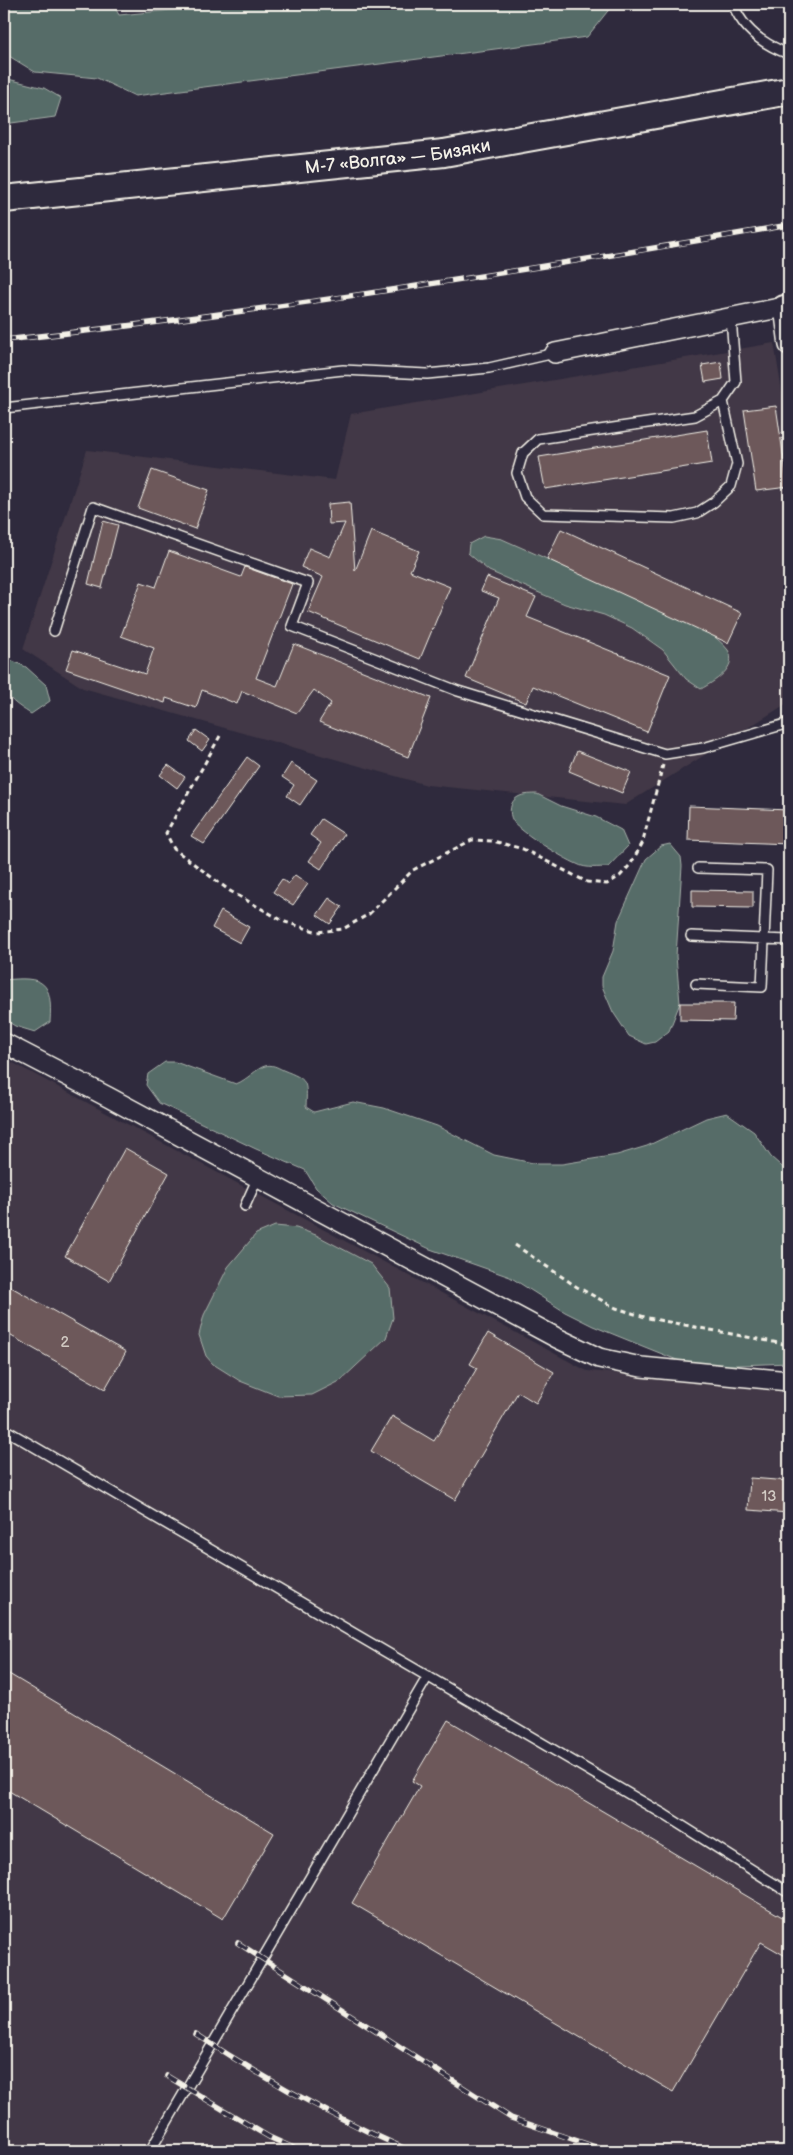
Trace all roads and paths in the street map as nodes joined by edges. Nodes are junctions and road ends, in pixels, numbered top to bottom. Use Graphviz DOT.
graph roads {
  1 [pos="732,4"];
  2 [pos="789,54"];
  3 [pos="789,91"];
  4 [pos="4,199"];
  5 [pos="786,307"];
  6 [pos="731,318"];
  7 [pos="789,345"];
  8 [pos="555,353"];
  9 [pos="723,401"];
  10 [pos="4,408"];
  11 [pos="54,631"];
  12 [pos="789,723"];
  13 [pos="220,736"];
  14 [pos="665,754"];
  15 [pos="698,868"];
  16 [pos="691,936"];
  17 [pos="764,939"];
  18 [pos="789,940"];
  19 [pos="696,984"];
  20 [pos="4,1043"];
  21 [pos="258,1177"];
  22 [pos="245,1206"];
  23 [pos="515,1245"];
  24 [pos="789,1345"];
  25 [pos="789,1381"];
  26 [pos="4,1429"];
  27 [pos="428,1676"];
  28 [pos="789,1893"];
  29 [pos="150,2151"];
  1 -- 2 [label="lane"];
  3 -- 4 [label="main road, М-7 «Волга» — Бизяки"];
  5 -- 6 [label="street"];
  5 -- 7 [label="street"];
  6 -- 8 [label="street"];
  6 -- 9 [label="lane"];
  8 -- 10 [label="lane"];
  9 -- 9 [label="lane"];
  11 -- 14 [label="lane"];
  12 -- 14 [label="lane"];
  13 -- 14 [label="path"];
  15 -- 17 [label="lane"];
  16 -- 17 [label="lane"];
  17 -- 18 [label="lane"];
  17 -- 19 [label="lane"];
  20 -- 21 [label="street"];
  21 -- 22 [label="lane"];
  21 -- 25 [label="street"];
  23 -- 24 [label="path"];
  26 -- 27 [label="lane"];
  27 -- 28 [label="lane"];
  27 -- 29 [label="lane"];
}
